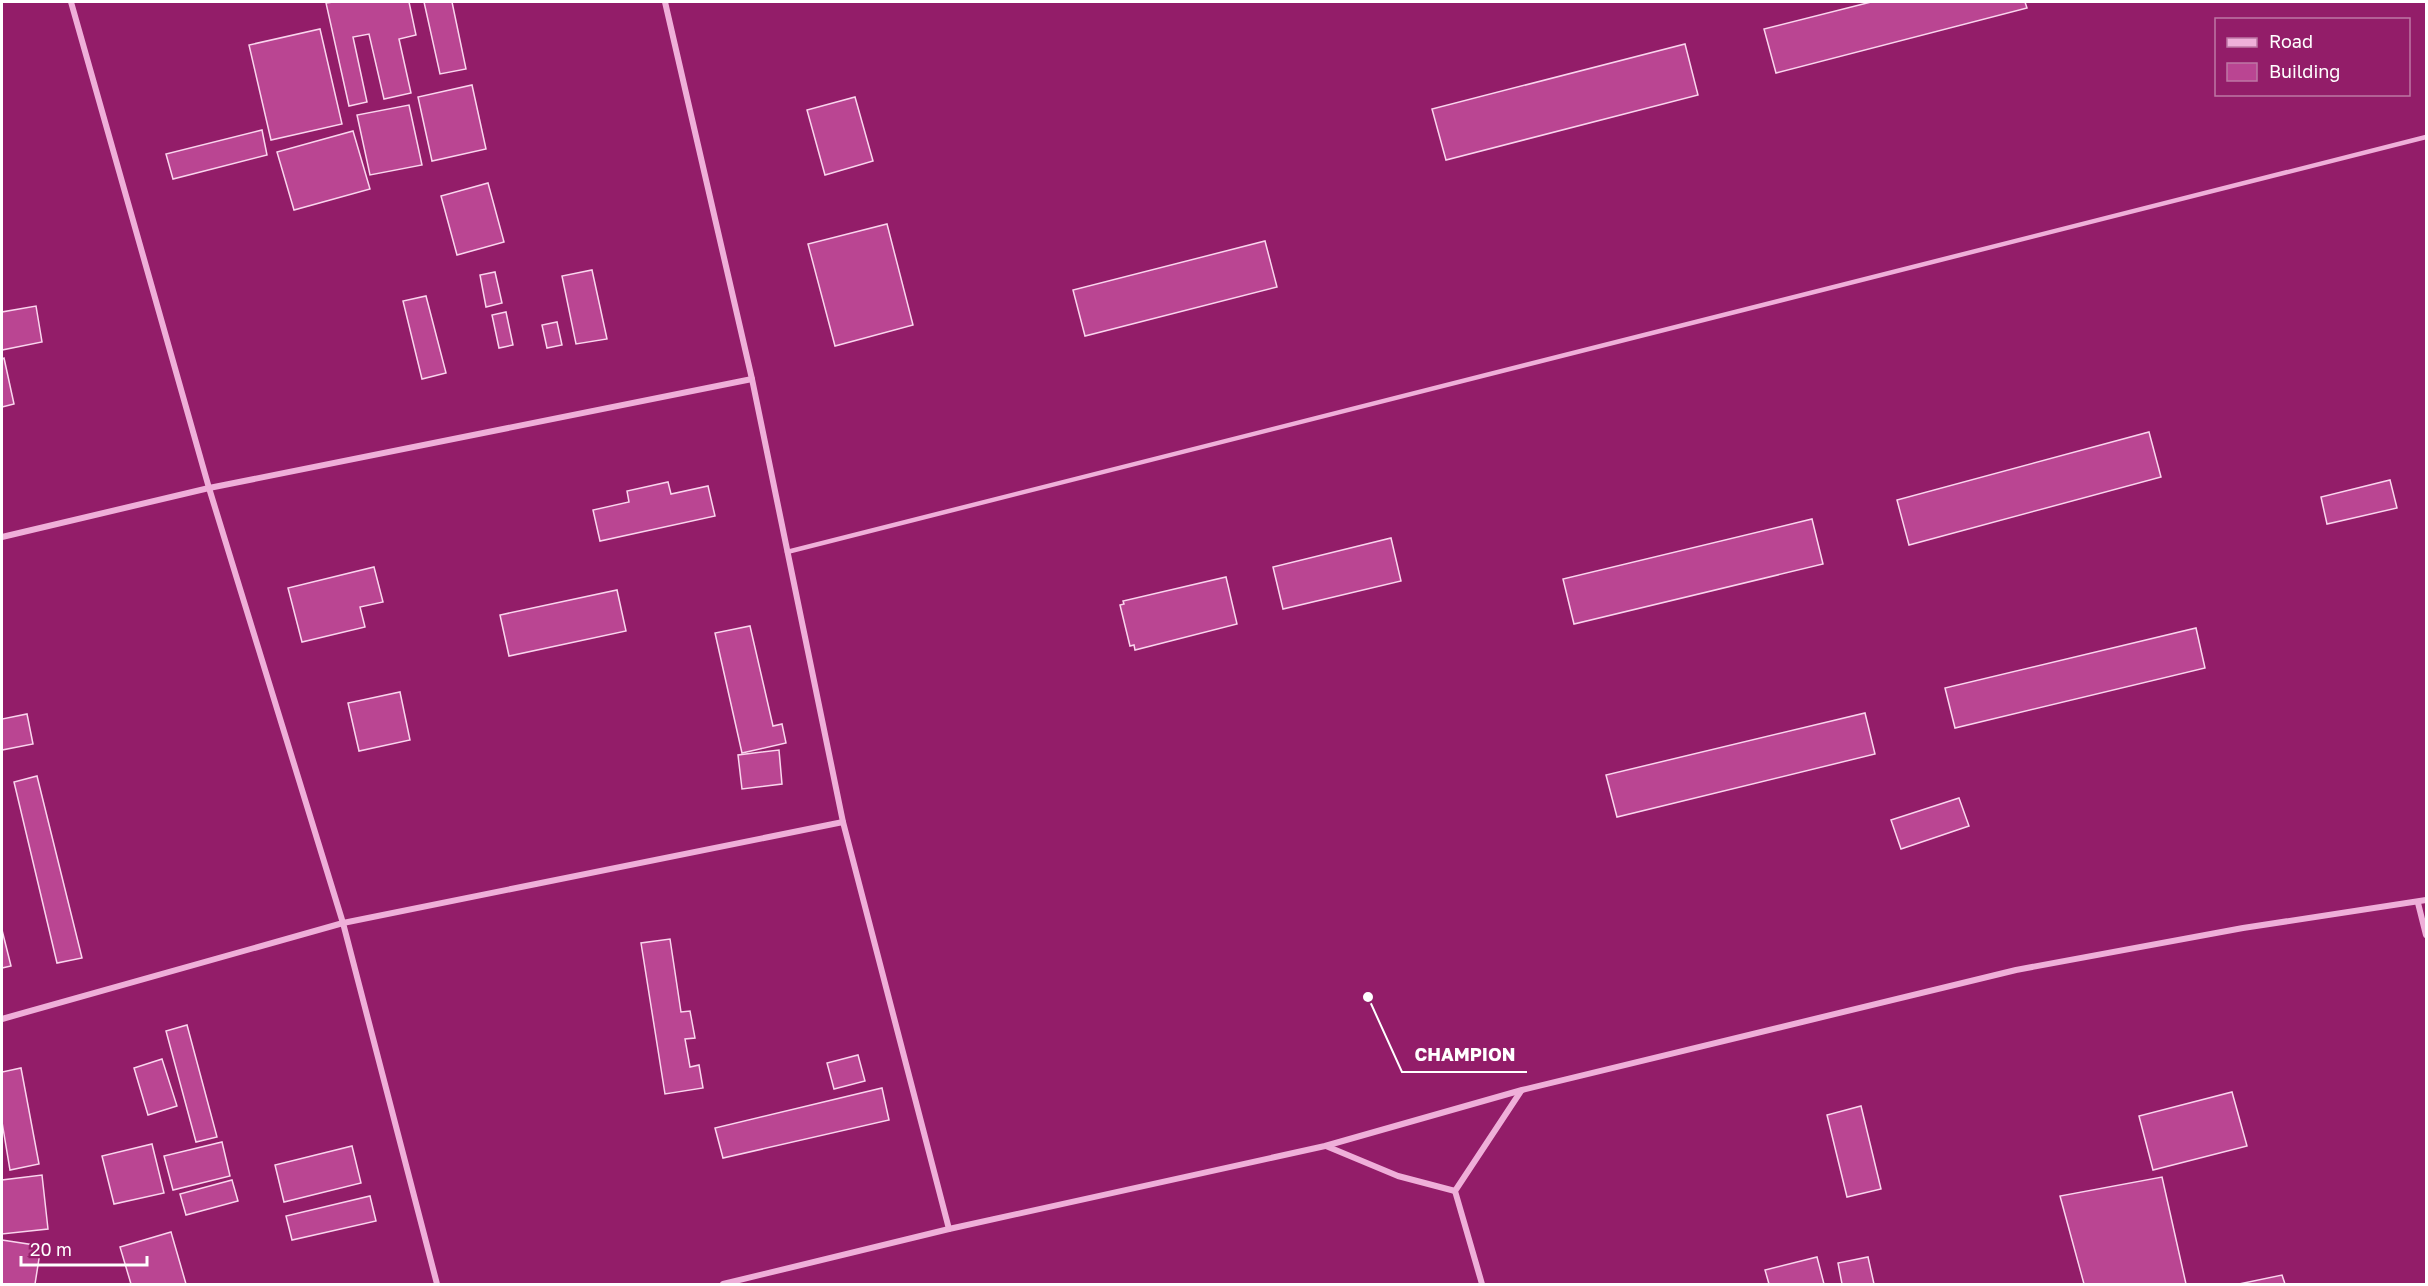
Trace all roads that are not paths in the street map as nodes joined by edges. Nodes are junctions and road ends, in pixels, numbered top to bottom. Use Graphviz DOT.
graph roads {
  1 [pos="71,2"];
  2 [pos="665,2"];
  3 [pos="2427,137"];
  4 [pos="752,379"];
  5 [pos="209,488"];
  6 [pos="2,537"];
  7 [pos="787,552"];
  8 [pos="843,822"];
  9 [pos="2427,900"];
  10 [pos="2418,903"];
  11 [pos="343,923"];
  12 [pos="2427,936"];
  13 [pos="2,1019"];
  14 [pos="1522,1090"];
  15 [pos="1325,1146"];
  16 [pos="1455,1191"];
  17 [pos="950,1229"];
  18 [pos="751,1281"];
  19 [pos="437,1284"];
  20 [pos="723,1284"];
  21 [pos="1482,1284"];
  1 -- 5 [label="street"];
  2 -- 4 [label="street"];
  3 -- 7 [label="lane"];
  4 -- 5 [label="street"];
  4 -- 7 [label="street"];
  5 -- 6 [label="street"];
  5 -- 11 [label="street"];
  7 -- 8 [label="street"];
  8 -- 11 [label="street"];
  8 -- 17 [label="street"];
  9 -- 10 [label="street"];
  10 -- 12 [label="street"];
  10 -- 14 [label="street"];
  11 -- 13 [label="street"];
  11 -- 19 [label="street"];
  14 -- 15 [label="street"];
  14 -- 16 [label="street"];
  15 -- 16 [label="street"];
  15 -- 17 [label="street"];
  16 -- 21 [label="street"];
  17 -- 18 [label="street"];
  18 -- 20 [label="street"];
}
